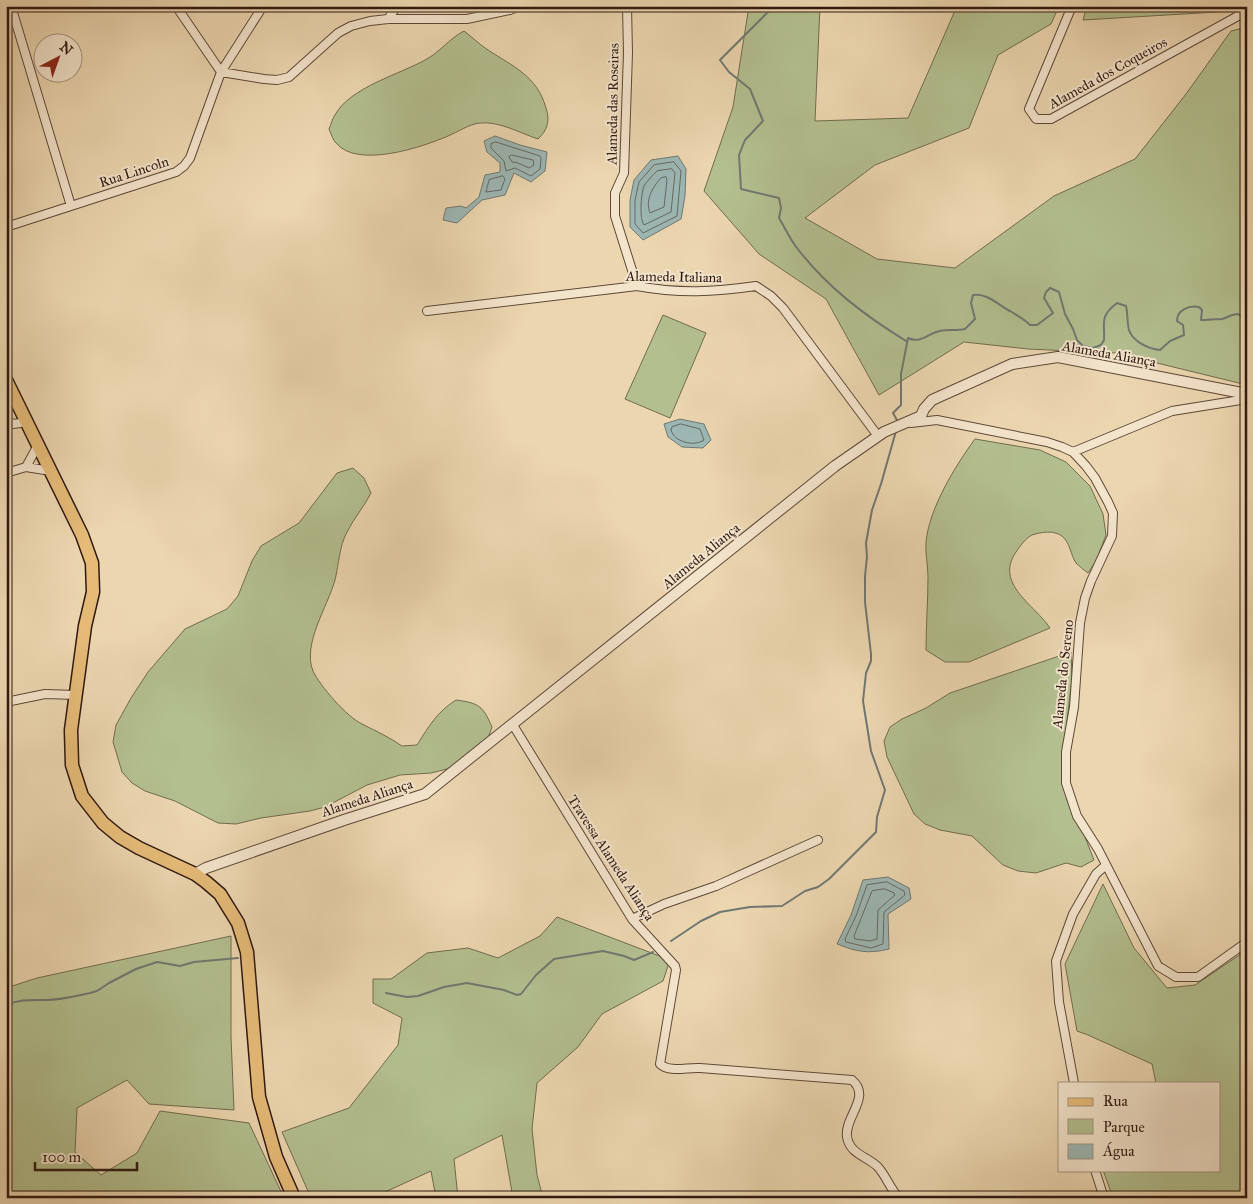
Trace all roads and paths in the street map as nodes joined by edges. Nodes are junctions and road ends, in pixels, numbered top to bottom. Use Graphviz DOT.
graph roads {
  1 [pos="11,6"];
  2 [pos="176,6"];
  3 [pos="262,6"];
  4 [pos="397,6"];
  5 [pos="519,6"];
  6 [pos="627,6"];
  7 [pos="1072,6"];
  8 [pos="1247,14"];
  9 [pos="388,19"];
  10 [pos="221,72"];
  11 [pos="71,206"];
  12 [pos="6,227"];
  13 [pos="637,286"];
  14 [pos="427,311"];
  15 [pos="6,380"];
  16 [pos="1247,394"];
  17 [pos="1247,399"];
  18 [pos="6,420"];
  19 [pos="27,422"];
  20 [pos="902,424"];
  21 [pos="881,434"];
  22 [pos="38,445"];
  23 [pos="1073,452"];
  24 [pos="26,467"];
  25 [pos="51,472"];
  26 [pos="6,473"];
  27 [pos="76,695"];
  28 [pos="6,702"];
  29 [pos="513,725"];
  30 [pos="818,840"];
  31 [pos="1106,865"];
  32 [pos="195,874"];
  33 [pos="632,919"];
  34 [pos="1247,942"];
  35 [pos="1074,1082"];
  36 [pos="1096,1172"];
  37 [pos="294,1198"];
  38 [pos="899,1198"];
  39 [pos="1104,1198"];
  1 -- 11 [label="street"];
  2 -- 10 [label="street"];
  3 -- 10 [label="street, Rua Lincoln"];
  4 -- 9 [label="street"];
  5 -- 9 [label="street"];
  6 -- 13 [label="street, Alameda das Roseiras"];
  7 -- 8 [label="street, Alameda dos Coqueiros"];
  9 -- 10 [label="street"];
  10 -- 11 [label="street, Rua Lincoln"];
  11 -- 12 [label="street, Rua Lincoln"];
  13 -- 14 [label="street, Alameda Italiana"];
  13 -- 21 [label="street, Alameda Italiana"];
  15 -- 19 [label="main road"];
  16 -- 20 [label="street, Alameda Aliança"];
  17 -- 23 [label="street"];
  18 -- 19 [label="street"];
  19 -- 22 [label="main road"];
  20 -- 21 [label="street, Alameda Aliança"];
  20 -- 23 [label="street, Alameda do Sereno"];
  21 -- 29 [label="street, Alameda Aliança"];
  22 -- 24 [label="street"];
  22 -- 25 [label="main road"];
  23 -- 31 [label="street, Alameda do Sereno"];
  24 -- 25 [label="street"];
  24 -- 26 [label="street"];
  25 -- 27 [label="main road"];
  27 -- 28 [label="street"];
  27 -- 32 [label="main road"];
  29 -- 32 [label="street, Alameda Aliança"];
  29 -- 33 [label="street, Travessa Alameda Aliança"];
  30 -- 33 [label="street"];
  31 -- 34 [label="street, Alameda do Sereno"];
  31 -- 35 [label="street"];
  32 -- 37 [label="main road"];
  33 -- 38 [label="street, Travessa Alameda Aliança"];
  36 -- 39 [label="street"];
}
